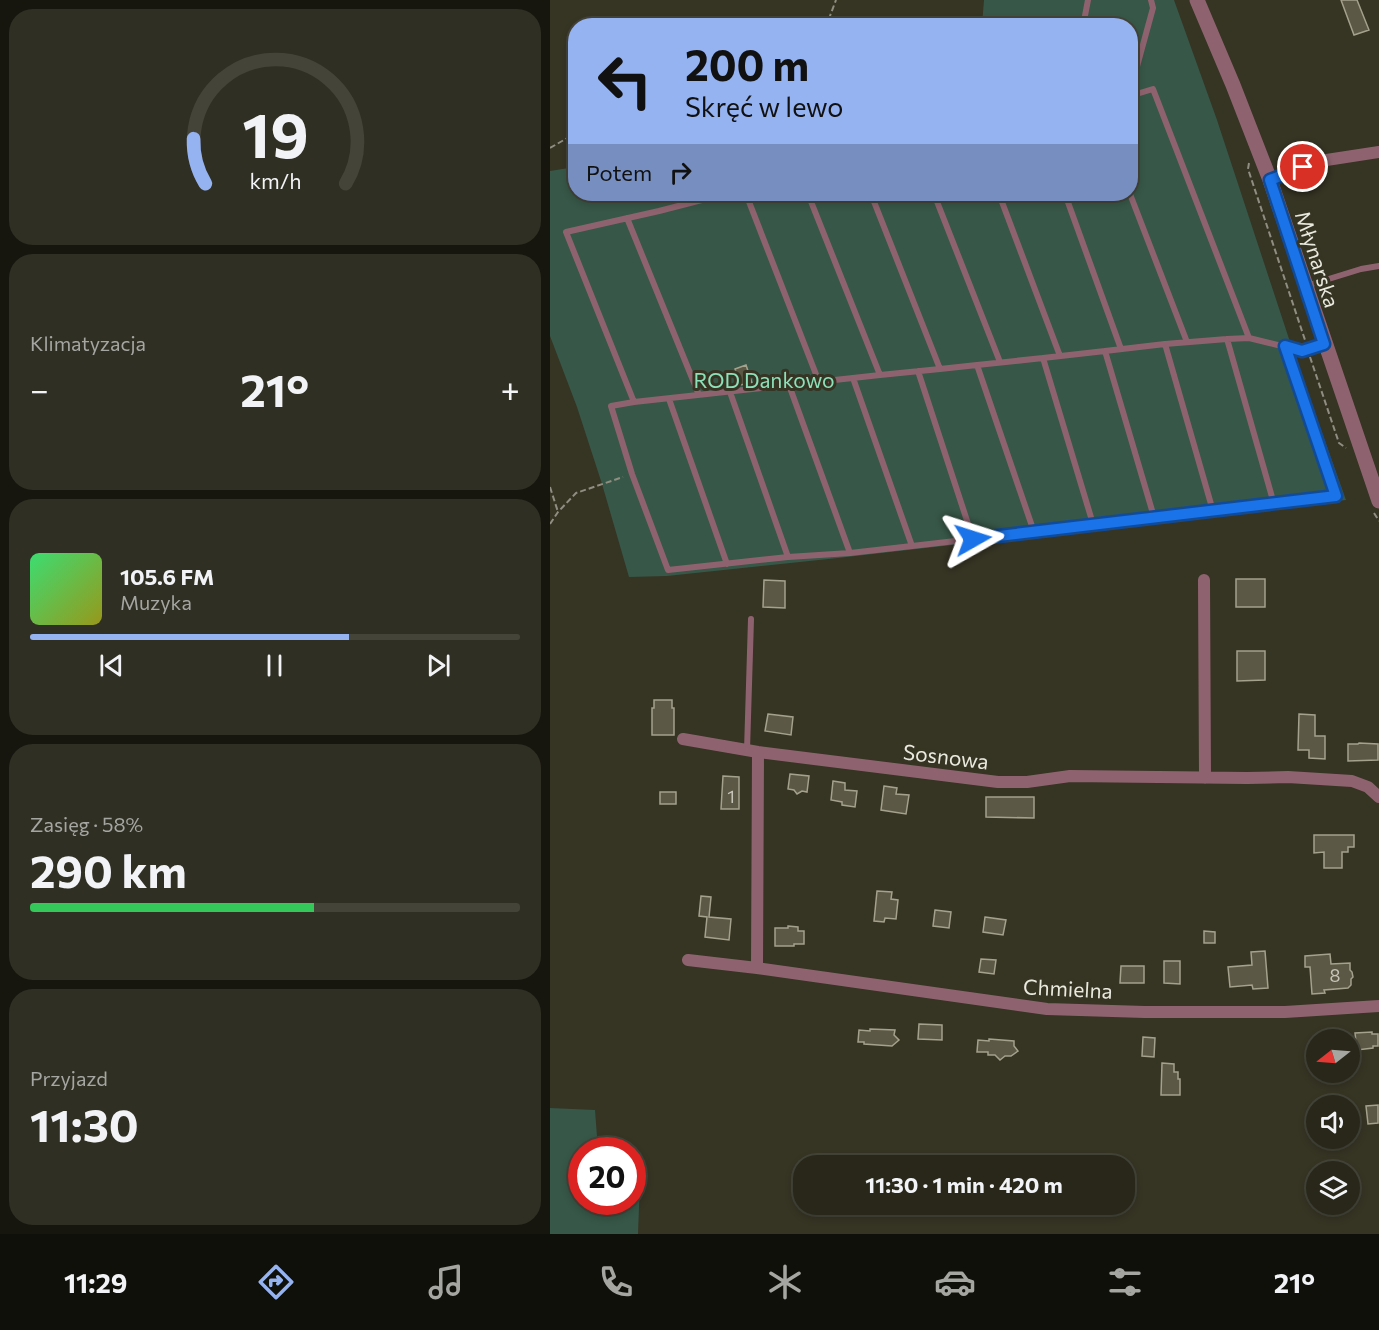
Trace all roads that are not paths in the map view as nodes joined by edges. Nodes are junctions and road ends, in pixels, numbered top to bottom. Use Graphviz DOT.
graph roads {
  1 [pos="1088,0"];
  2 [pos="1151,0"];
  3 [pos="1197,0"];
  4 [pos="1085,18"];
  5 [pos="1138,63"];
  6 [pos="1138,94"];
  7 [pos="1378,152"];
  8 [pos="1270,180"];
  9 [pos="696,201"];
  10 [pos="749,201"];
  11 [pos="811,201"];
  12 [pos="874,201"];
  13 [pos="937,201"];
  14 [pos="1002,201"];
  15 [pos="1067,201"];
  16 [pos="1133,201"];
  17 [pos="627,218"];
  18 [pos="1378,266"];
  19 [pos="1305,286"];
  20 [pos="1249,338"];
  21 [pos="1227,339"];
  22 [pos="1187,342"];
  23 [pos="1165,344"];
  24 [pos="1324,344"];
  25 [pos="1285,346"];
  26 [pos="1121,349"];
  27 [pos="1105,351"];
  28 [pos="1060,356"];
  29 [pos="1043,358"];
  30 [pos="1000,362"];
  31 [pos="977,365"];
  32 [pos="940,369"];
  33 [pos="918,371"];
  34 [pos="880,375"];
  35 [pos="853,378"];
  36 [pos="819,382"];
  37 [pos="789,385"];
  38 [pos="730,392"];
  39 [pos="699,395"];
  40 [pos="669,399"];
  41 [pos="634,402"];
  42 [pos="1274,504"];
  43 [pos="1376,507"];
  44 [pos="1213,511"];
  45 [pos="1154,518"];
  46 [pos="1093,524"];
  47 [pos="1034,532"];
  48 [pos="973,539"];
  49 [pos="912,546"];
  50 [pos="850,553"];
  51 [pos="788,558"];
  52 [pos="727,564"];
  53 [pos="1204,580"];
  54 [pos="751,619"];
  55 [pos="684,739"];
  56 [pos="753,751"];
  57 [pos="1206,778"];
  58 [pos="1378,797"];
  59 [pos="688,960"];
  60 [pos="757,968"];
  61 [pos="1378,1006"];
  1 -- 4 [label="lane"];
  2 -- 5 [label="lane"];
  3 -- 8 [label="street, Młynarska"];
  6 -- 20 [label="lane"];
  7 -- 8 [label="street"];
  8 -- 19 [label="street, Młynarska"];
  9 -- 17 [label="lane"];
  10 -- 36 [label="lane"];
  11 -- 34 [label="lane"];
  12 -- 32 [label="lane"];
  13 -- 30 [label="lane"];
  14 -- 28 [label="lane"];
  15 -- 26 [label="lane"];
  16 -- 22 [label="lane"];
  17 -- 39 [label="lane"];
  17 -- 41 [label="lane"];
  18 -- 19 [label="lane"];
  19 -- 24 [label="street, Młynarska"];
  20 -- 21 [label="lane"];
  20 -- 25 [label="lane"];
  21 -- 22 [label="lane"];
  21 -- 42 [label="lane"];
  22 -- 23 [label="lane"];
  23 -- 26 [label="lane"];
  23 -- 44 [label="lane"];
  24 -- 25 [label="lane"];
  24 -- 43 [label="street, Młynarska"];
  25 -- 42 [label="lane"];
  26 -- 27 [label="lane"];
  27 -- 28 [label="lane"];
  27 -- 45 [label="lane"];
  28 -- 29 [label="lane"];
  29 -- 30 [label="lane"];
  29 -- 46 [label="lane"];
  30 -- 31 [label="lane"];
  31 -- 32 [label="lane"];
  31 -- 47 [label="lane"];
  32 -- 33 [label="lane"];
  33 -- 34 [label="lane"];
  33 -- 48 [label="lane"];
  34 -- 35 [label="lane"];
  35 -- 36 [label="lane"];
  35 -- 49 [label="lane"];
  36 -- 37 [label="lane"];
  37 -- 38 [label="lane"];
  37 -- 50 [label="lane"];
  38 -- 39 [label="lane"];
  38 -- 51 [label="lane"];
  39 -- 40 [label="lane"];
  40 -- 41 [label="lane"];
  40 -- 52 [label="lane"];
  41 -- 52 [label="lane"];
  42 -- 44 [label="lane"];
  44 -- 45 [label="lane"];
  45 -- 46 [label="lane"];
  46 -- 47 [label="lane"];
  47 -- 48 [label="lane"];
  48 -- 49 [label="lane"];
  49 -- 50 [label="lane"];
  50 -- 51 [label="lane"];
  51 -- 52 [label="lane"];
  53 -- 57 [label="street"];
  54 -- 56 [label="lane"];
  55 -- 56 [label="street, Sosnowa"];
  56 -- 57 [label="street, Sosnowa"];
  56 -- 60 [label="street"];
  57 -- 58 [label="street, Sosnowa"];
  59 -- 60 [label="street, Chmielna"];
  60 -- 61 [label="street, Chmielna"];
}
